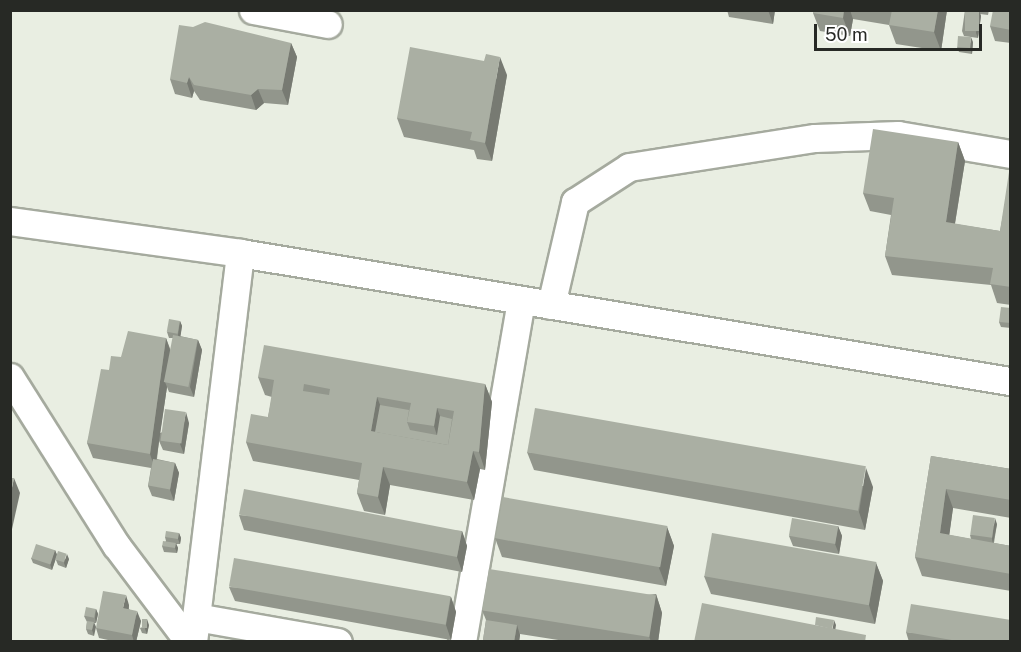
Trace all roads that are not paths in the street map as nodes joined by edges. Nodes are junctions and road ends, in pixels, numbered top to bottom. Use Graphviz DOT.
graph roads {
  1 [pos="253,10"];
  2 [pos="328,24"];
  3 [pos="1011,154"];
  4 [pos="10,221"];
  5 [pos="240,254"];
  6 [pos="521,300"];
  7 [pos="551,305"];
  8 [pos="10,377"];
  9 [pos="1011,381"];
  10 [pos="192,633"];
  11 [pos="338,642"];
  12 [pos="462,642"];
  1 -- 2 [label="lane"];
  3 -- 7 [label="lane"];
  4 -- 5 [label="lane"];
  5 -- 6 [label="lane"];
  5 -- 10 [label="lane"];
  6 -- 7 [label="lane"];
  6 -- 12 [label="lane"];
  7 -- 9 [label="lane"];
  8 -- 10 [label="lane"];
  10 -- 11 [label="lane"];
}
